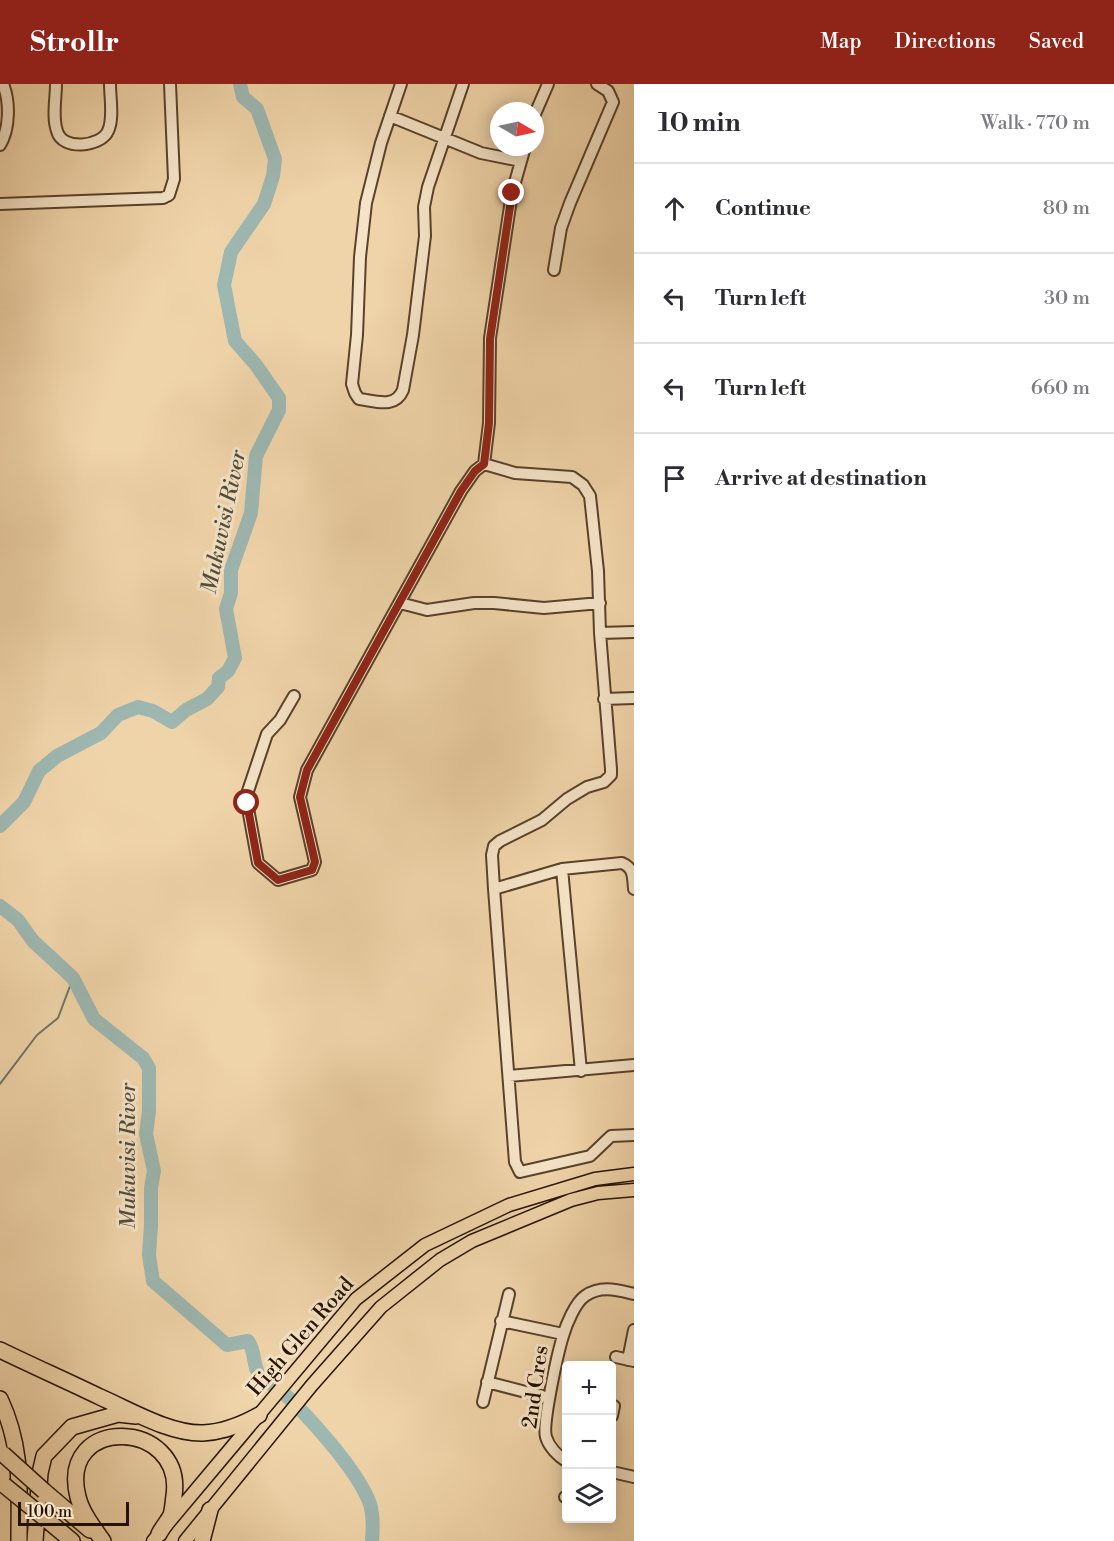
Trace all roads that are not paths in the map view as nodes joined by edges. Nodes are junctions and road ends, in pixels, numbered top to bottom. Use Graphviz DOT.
graph roads {
  1 [pos="3,84"];
  2 [pos="56,84"];
  3 [pos="110,84"];
  4 [pos="170,84"];
  5 [pos="401,84"];
  6 [pos="463,84"];
  7 [pos="548,84"];
  8 [pos="597,84"];
  9 [pos="540,102"];
  10 [pos="390,116"];
  11 [pos="445,137"];
  12 [pos="0,145"];
  13 [pos="522,156"];
  14 [pos="521,160"];
  15 [pos="0,204"];
  16 [pos="554,270"];
  17 [pos="484,464"];
  18 [pos="400,603"];
  19 [pos="600,603"];
  20 [pos="634,632"];
  21 [pos="600,633"];
  22 [pos="294,696"];
  23 [pos="634,698"];
  24 [pos="604,699"];
  25 [pos="562,869"];
  26 [pos="495,889"];
  27 [pos="634,889"];
  28 [pos="634,1065"];
  29 [pos="582,1071"];
  30 [pos="509,1076"];
  31 [pos="634,1135"];
  32 [pos="634,1174"];
  33 [pos="634,1190"];
  34 [pos="509,1294"];
  35 [pos="634,1294"];
  36 [pos="501,1320"];
  37 [pos="634,1330"];
  38 [pos="563,1334"];
  39 [pos="0,1350"];
  40 [pos="616,1357"];
  41 [pos="631,1360"];
  42 [pos="488,1382"];
  43 [pos="549,1398"];
  44 [pos="0,1399"];
  45 [pos="483,1402"];
  46 [pos="259,1415"];
  47 [pos="142,1416"];
  48 [pos="2,1453"];
  49 [pos="562,1458"];
  50 [pos="616,1473"];
  51 [pos="634,1477"];
  52 [pos="2,1483"];
  53 [pos="210,1510"];
  54 [pos="156,1538"];
  55 [pos="19,1541"];
  56 [pos="35,1541"];
  57 [pos="72,1541"];
  58 [pos="103,1541"];
  59 [pos="185,1541"];
  60 [pos="202,1541"];
  1 -- 12 [label="street"];
  2 -- 3 [label="street"];
  4 -- 15 [label="street"];
  5 -- 10 [label="street"];
  6 -- 11 [label="street"];
  7 -- 9 [label="street"];
  8 -- 16 [label="street"];
  10 -- 11 [label="street"];
  10 -- 11 [label="street"];
  11 -- 14 [label="street"];
  13 -- 14 [label="street"];
  14 -- 17 [label="street"];
  17 -- 18 [label="street"];
  17 -- 19 [label="street"];
  18 -- 19 [label="street"];
  18 -- 22 [label="street"];
  19 -- 21 [label="street"];
  20 -- 21 [label="street"];
  21 -- 24 [label="street"];
  23 -- 24 [label="street"];
  24 -- 26 [label="street"];
  25 -- 26 [label="street"];
  25 -- 27 [label="street"];
  25 -- 29 [label="street"];
  26 -- 30 [label="street"];
  28 -- 29 [label="street"];
  29 -- 30 [label="street"];
  30 -- 31 [label="street"];
  32 -- 46 [label="main road, High Glen Road"];
  33 -- 53 [label="main road, High Glen Road"];
  34 -- 36 [label="street"];
  35 -- 38 [label="street, 2nd Cres"];
  36 -- 38 [label="street"];
  36 -- 42 [label="street"];
  37 -- 41 [label="street"];
  38 -- 43 [label="street, 2nd Cres"];
  39 -- 47 [label="highway"];
  40 -- 41 [label="street"];
  42 -- 43 [label="street"];
  42 -- 45 [label="street"];
  43 -- 49 [label="street, 2nd Cres"];
  44 -- 55 [label="highway"];
  46 -- 47 [label="highway"];
  46 -- 54 [label="main road, High Glen Road"];
  47 -- 56 [label="highway"];
  48 -- 58 [label="highway, bridge"];
  50 -- 51 [label="street"];
  52 -- 57 [label="highway, bridge"];
  53 -- 59 [label="main road, High Glen Road"];
  53 -- 60 [label="highway"];
  54 -- 58 [label="highway"];
}
